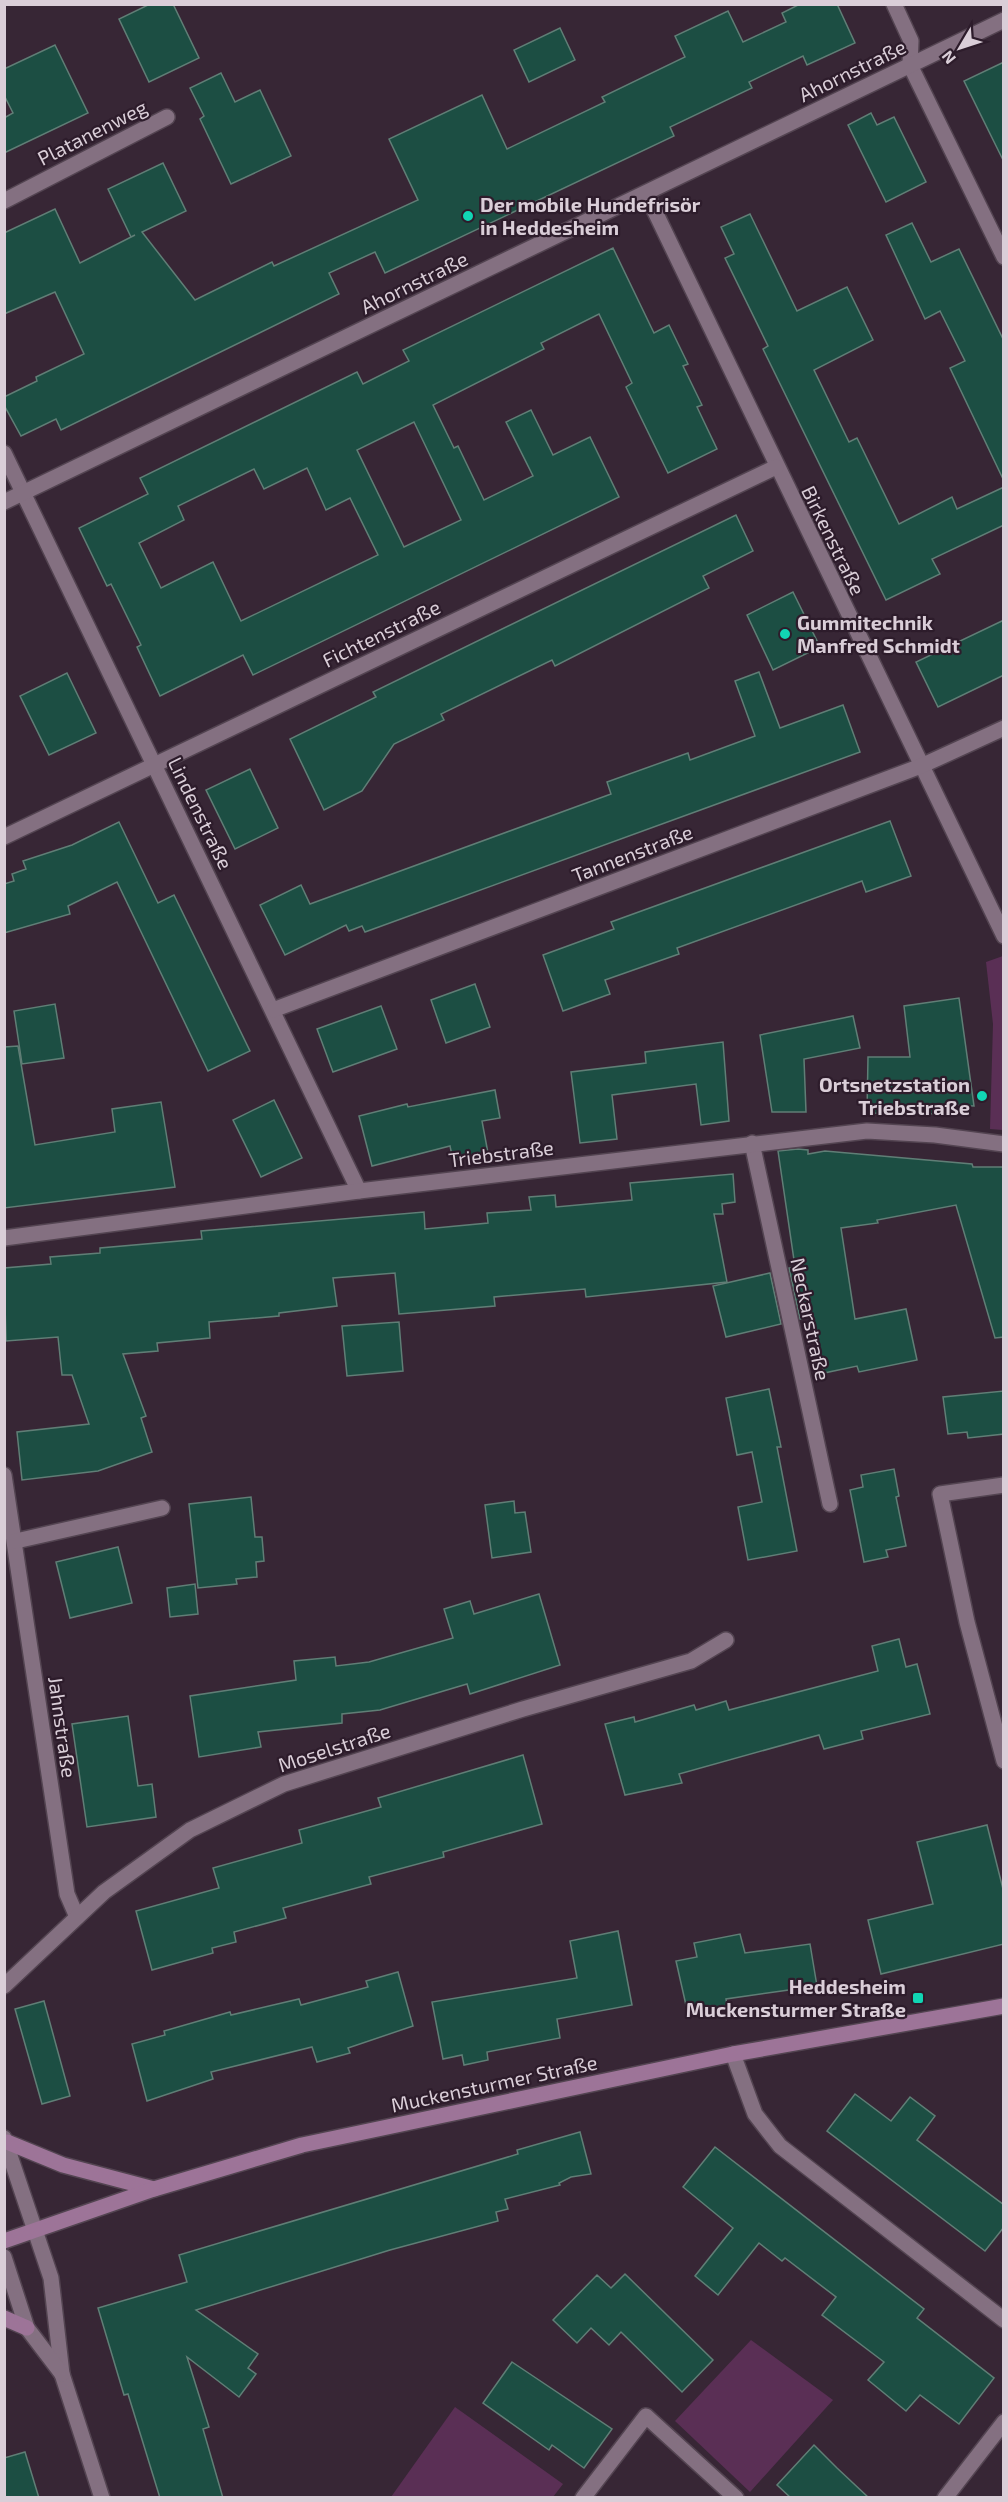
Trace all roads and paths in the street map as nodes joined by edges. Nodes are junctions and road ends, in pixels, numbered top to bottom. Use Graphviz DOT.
graph roads {
  1 [pos="894,4"];
  2 [pos="1004,20"];
  3 [pos="910,65"];
  4 [pos="167,117"];
  5 [pos="646,193"];
  6 [pos="4,201"];
  7 [pos="1004,257"];
  8 [pos="4,453"];
  9 [pos="776,467"];
  10 [pos="24,494"];
  11 [pos="4,502"];
  12 [pos="1004,728"];
  13 [pos="154,765"];
  14 [pos="921,766"];
  15 [pos="4,837"];
  16 [pos="1004,936"];
  17 [pos="273,1010"];
  18 [pos="752,1143"];
  19 [pos="1004,1144"];
  20 [pos="359,1191"];
  21 [pos="4,1238"];
  22 [pos="4,1474"];
  23 [pos="1004,1485"];
  24 [pos="830,1504"];
  25 [pos="162,1508"];
  26 [pos="16,1541"];
  27 [pos="726,1640"];
  28 [pos="1004,1761"];
  29 [pos="77,1917"];
  30 [pos="4,1986"];
  31 [pos="1004,2006"];
  32 [pos="733,2054"];
  33 [pos="6,2140"];
  34 [pos="154,2188"];
  35 [pos="35,2230"];
  36 [pos="4,2241"];
  37 [pos="4,2258"];
  38 [pos="4,2318"];
  39 [pos="1004,2320"];
  40 [pos="27,2328"];
  41 [pos="62,2374"];
  42 [pos="1004,2422"];
  43 [pos="102,2498"];
  44 [pos="583,2498"];
  45 [pos="736,2498"];
  46 [pos="945,2498"];
  1 -- 3 [label="street"];
  2 -- 3 [label="street, Ahornstraße"];
  3 -- 5 [label="street, Ahornstraße"];
  3 -- 7 [label="street"];
  4 -- 6 [label="street, Platanenweg"];
  5 -- 9 [label="street, Birkenstraße"];
  5 -- 10 [label="street, Ahornstraße"];
  8 -- 10 [label="street, Lindenstraße"];
  9 -- 13 [label="street, Fichtenstraße"];
  9 -- 14 [label="street, Birkenstraße"];
  10 -- 11 [label="street, Ahornstraße"];
  10 -- 13 [label="street, Lindenstraße"];
  12 -- 14 [label="street, Tannenstraße"];
  13 -- 15 [label="street, Fichtenstraße"];
  13 -- 17 [label="street, Lindenstraße"];
  14 -- 16 [label="street, Birkenstraße"];
  14 -- 17 [label="street, Tannenstraße"];
  17 -- 20 [label="street, Lindenstraße"];
  18 -- 19 [label="street, Triebstraße"];
  18 -- 20 [label="street, Triebstraße"];
  18 -- 24 [label="street, Neckarstraße"];
  20 -- 21 [label="street, Triebstraße"];
  22 -- 26 [label="street, Jahnstraße"];
  23 -- 28 [label="street"];
  25 -- 26 [label="street"];
  26 -- 29 [label="street, Jahnstraße"];
  27 -- 29 [label="street, Moselstraße"];
  29 -- 30 [label="street, Moselstraße"];
  31 -- 32 [label="main road, Muckensturmer Straße"];
  32 -- 34 [label="main road, Muckensturmer Straße"];
  32 -- 39 [label="street"];
  33 -- 34 [label="main road"];
  33 -- 35 [label="street"];
  34 -- 35 [label="main road, Muckensturmer Straße"];
  35 -- 36 [label="main road, Muckensturmer Straße"];
  35 -- 41 [label="street"];
  37 -- 40 [label="street"];
  38 -- 40 [label="main road"];
  40 -- 41 [label="street"];
  41 -- 43 [label="street"];
  42 -- 46 [label="street"];
  44 -- 45 [label="street"];
}
